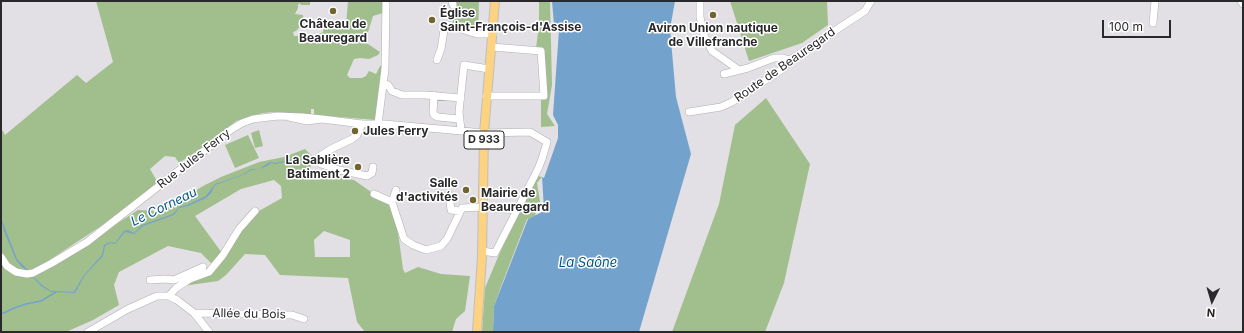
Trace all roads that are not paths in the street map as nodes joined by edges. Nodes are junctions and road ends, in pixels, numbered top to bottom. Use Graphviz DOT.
graph roads {
  1 [pos="386,1"];
  2 [pos="495,1"];
  3 [pos="700,1"];
  4 [pos="866,1"];
  5 [pos="871,1"];
  6 [pos="1155,1"];
  7 [pos="1241,1"];
  8 [pos="1243,4"];
  9 [pos="856,18"];
  10 [pos="1153,23"];
  11 [pos="493,34"];
  12 [pos="492,47"];
  13 [pos="437,60"];
  14 [pos="790,60"];
  15 [pos="489,68"];
  16 [pos="739,70"];
  17 [pos="724,74"];
  18 [pos="388,85"];
  19 [pos="434,95"];
  20 [pos="486,96"];
  21 [pos="460,98"];
  22 [pos="689,112"];
  23 [pos="459,119"];
  24 [pos="362,124"];
  25 [pos="378,124"];
  26 [pos="461,130"];
  27 [pos="484,133"];
  28 [pos="373,167"];
  29 [pos="396,190"];
  30 [pos="374,194"];
  31 [pos="449,195"];
  32 [pos="392,202"];
  33 [pos="482,207"];
  34 [pos="517,210"];
  35 [pos="255,211"];
  36 [pos="460,211"];
  37 [pos="482,251"];
  38 [pos="1,257"];
  39 [pos="203,267"];
  40 [pos="150,280"];
  41 [pos="174,280"];
  42 [pos="176,288"];
  43 [pos="169,296"];
  44 [pos="194,313"];
  45 [pos="304,319"];
  46 [pos="88,332"];
  47 [pos="209,332"];
  48 [pos="477,332"];
  1 -- 25 [label="street"];
  2 -- 11 [label="main road, D 933"];
  3 -- 16 [label="street"];
  4 -- 9 [label="street, Route de Beauregard"];
  5 -- 9 [label="street, Route de Beauregard"];
  6 -- 10 [label="street"];
  7 -- 8 [label="street"];
  9 -- 14 [label="street, Route de Beauregard"];
  11 -- 12 [label="main road, D 933"];
  11 -- 13 [label="street"];
  12 -- 15 [label="main road, D 933"];
  12 -- 20 [label="street"];
  14 -- 16 [label="street"];
  14 -- 22 [label="street, Route de Beauregard"];
  15 -- 20 [label="main road, D 933"];
  15 -- 21 [label="street"];
  16 -- 17 [label="street"];
  18 -- 19 [label="street"];
  19 -- 21 [label="street"];
  19 -- 23 [label="street"];
  20 -- 27 [label="main road, D 933"];
  21 -- 23 [label="street"];
  23 -- 26 [label="street"];
  24 -- 25 [label="street, Rue Jules Ferry"];
  24 -- 28 [label="street"];
  24 -- 38 [label="street, Rue Jules Ferry"];
  25 -- 26 [label="street, Rue Jules Ferry"];
  26 -- 27 [label="street, Rue Jules Ferry"];
  27 -- 33 [label="main road, D 933"];
  27 -- 34 [label="street, Rue Jules Ferry"];
  29 -- 32 [label="street"];
  30 -- 32 [label="street"];
  31 -- 36 [label="street"];
  32 -- 36 [label="street"];
  33 -- 34 [label="street"];
  33 -- 36 [label="street"];
  33 -- 37 [label="main road, D 933"];
  34 -- 37 [label="street"];
  35 -- 42 [label="street"];
  37 -- 48 [label="main road, D 933"];
  39 -- 41 [label="street"];
  40 -- 41 [label="street"];
  41 -- 42 [label="street"];
  42 -- 43 [label="street"];
  43 -- 44 [label="street"];
  43 -- 46 [label="street"];
  44 -- 45 [label="street, Allée du Bois"];
  44 -- 47 [label="street"];
}
